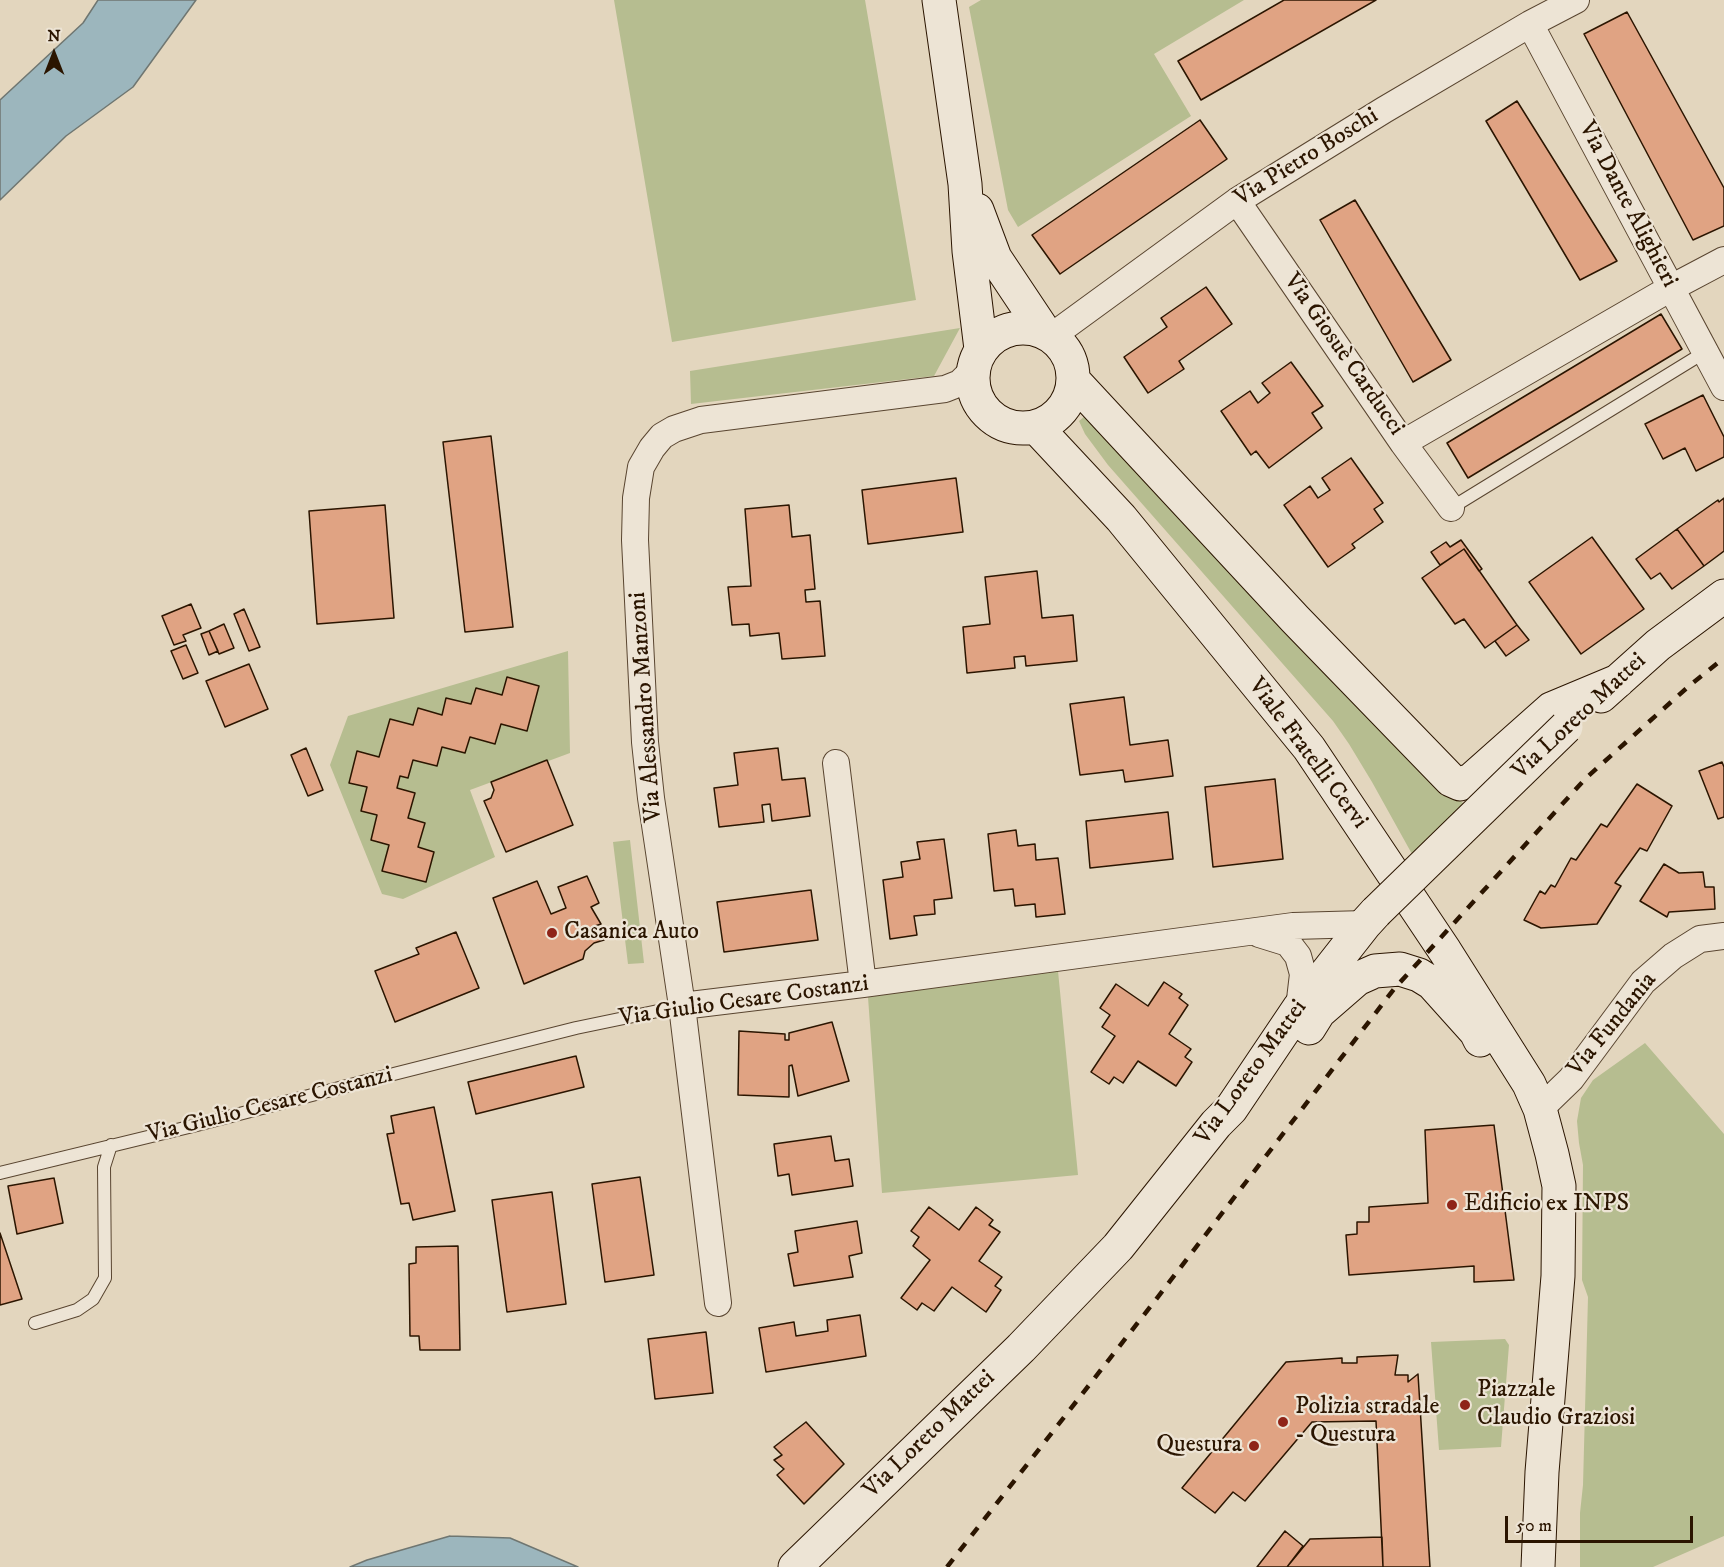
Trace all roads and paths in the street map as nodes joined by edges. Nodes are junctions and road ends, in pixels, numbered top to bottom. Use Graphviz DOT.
graph roads {
  1 [pos="939,0"];
  2 [pos="1576,0"];
  3 [pos="1530,24"];
  4 [pos="965,184"];
  5 [pos="1237,201"];
  6 [pos="1724,260"];
  7 [pos="1671,288"];
  8 [pos="1049,334"];
  9 [pos="1705,351"];
  10 [pos="977,360"];
  11 [pos="1074,381"];
  12 [pos="1724,387"];
  13 [pos="1036,427"];
  14 [pos="1403,443"];
  15 [pos="1451,508"];
  16 [pos="1724,596"];
  17 [pos="1618,681"];
  18 [pos="836,763"];
  19 [pos="1370,918"];
  20 [pos="1255,933"];
  21 [pos="1724,936"];
  22 [pos="863,984"];
  23 [pos="682,1006"];
  24 [pos="1299,1008"];
  25 [pos="1540,1109"];
  26 [pos="1231,1110"];
  27 [pos="111,1145"];
  28 [pos="0,1173"];
  29 [pos="1558,1276"];
  30 [pos="718,1303"];
  31 [pos="35,1323"];
  32 [pos="795,1567"];
  33 [pos="1538,1567"];
  1 -- 4 [label="street"];
  2 -- 3 [label="street, Via Pietro Boschi"];
  3 -- 5 [label="street, Via Pietro Boschi"];
  3 -- 7 [label="street, Via Dante Alighieri"];
  4 -- 8 [label="street"];
  4 -- 10 [label="street"];
  5 -- 8 [label="street, Via Pietro Boschi"];
  5 -- 14 [label="street, Via Giosuè Carducci"];
  6 -- 7 [label="street"];
  7 -- 9 [label="street, Via Dante Alighieri"];
  7 -- 14 [label="street"];
  8 -- 10 [label="street"];
  8 -- 11 [label="street"];
  9 -- 12 [label="street, Via Dante Alighieri"];
  9 -- 15 [label="lane"];
  10 -- 13 [label="street"];
  10 -- 23 [label="street, Via Alessandro Manzoni"];
  11 -- 13 [label="street"];
  11 -- 17 [label="street"];
  13 -- 25 [label="street, Viale Fratelli Cervi"];
  14 -- 15 [label="street, Via Giosuè Carducci"];
  16 -- 17 [label="street, Via Loreto Mattei"];
  17 -- 19 [label="street, Via Loreto Mattei, bridge"];
  18 -- 22 [label="street"];
  19 -- 20 [label="street"];
  19 -- 24 [label="street, Via Loreto Mattei"];
  20 -- 22 [label="street, Via Giulio Cesare Costanzi"];
  20 -- 24 [label="street, Via Giulio Cesare Costanzi"];
  21 -- 25 [label="street, Via Fundania"];
  22 -- 23 [label="street, Via Giulio Cesare Costanzi"];
  23 -- 27 [label="lane, Via Giulio Cesare Costanzi"];
  23 -- 30 [label="street, Via Alessandro Manzoni"];
  24 -- 26 [label="street, Via Loreto Mattei"];
  25 -- 29 [label="street, Viale Fratelli Cervi"];
  26 -- 29 [label="street"];
  26 -- 32 [label="street, Via Loreto Mattei"];
  27 -- 28 [label="lane, Via Giulio Cesare Costanzi"];
  27 -- 31 [label="lane"];
  29 -- 33 [label="street"];
}
